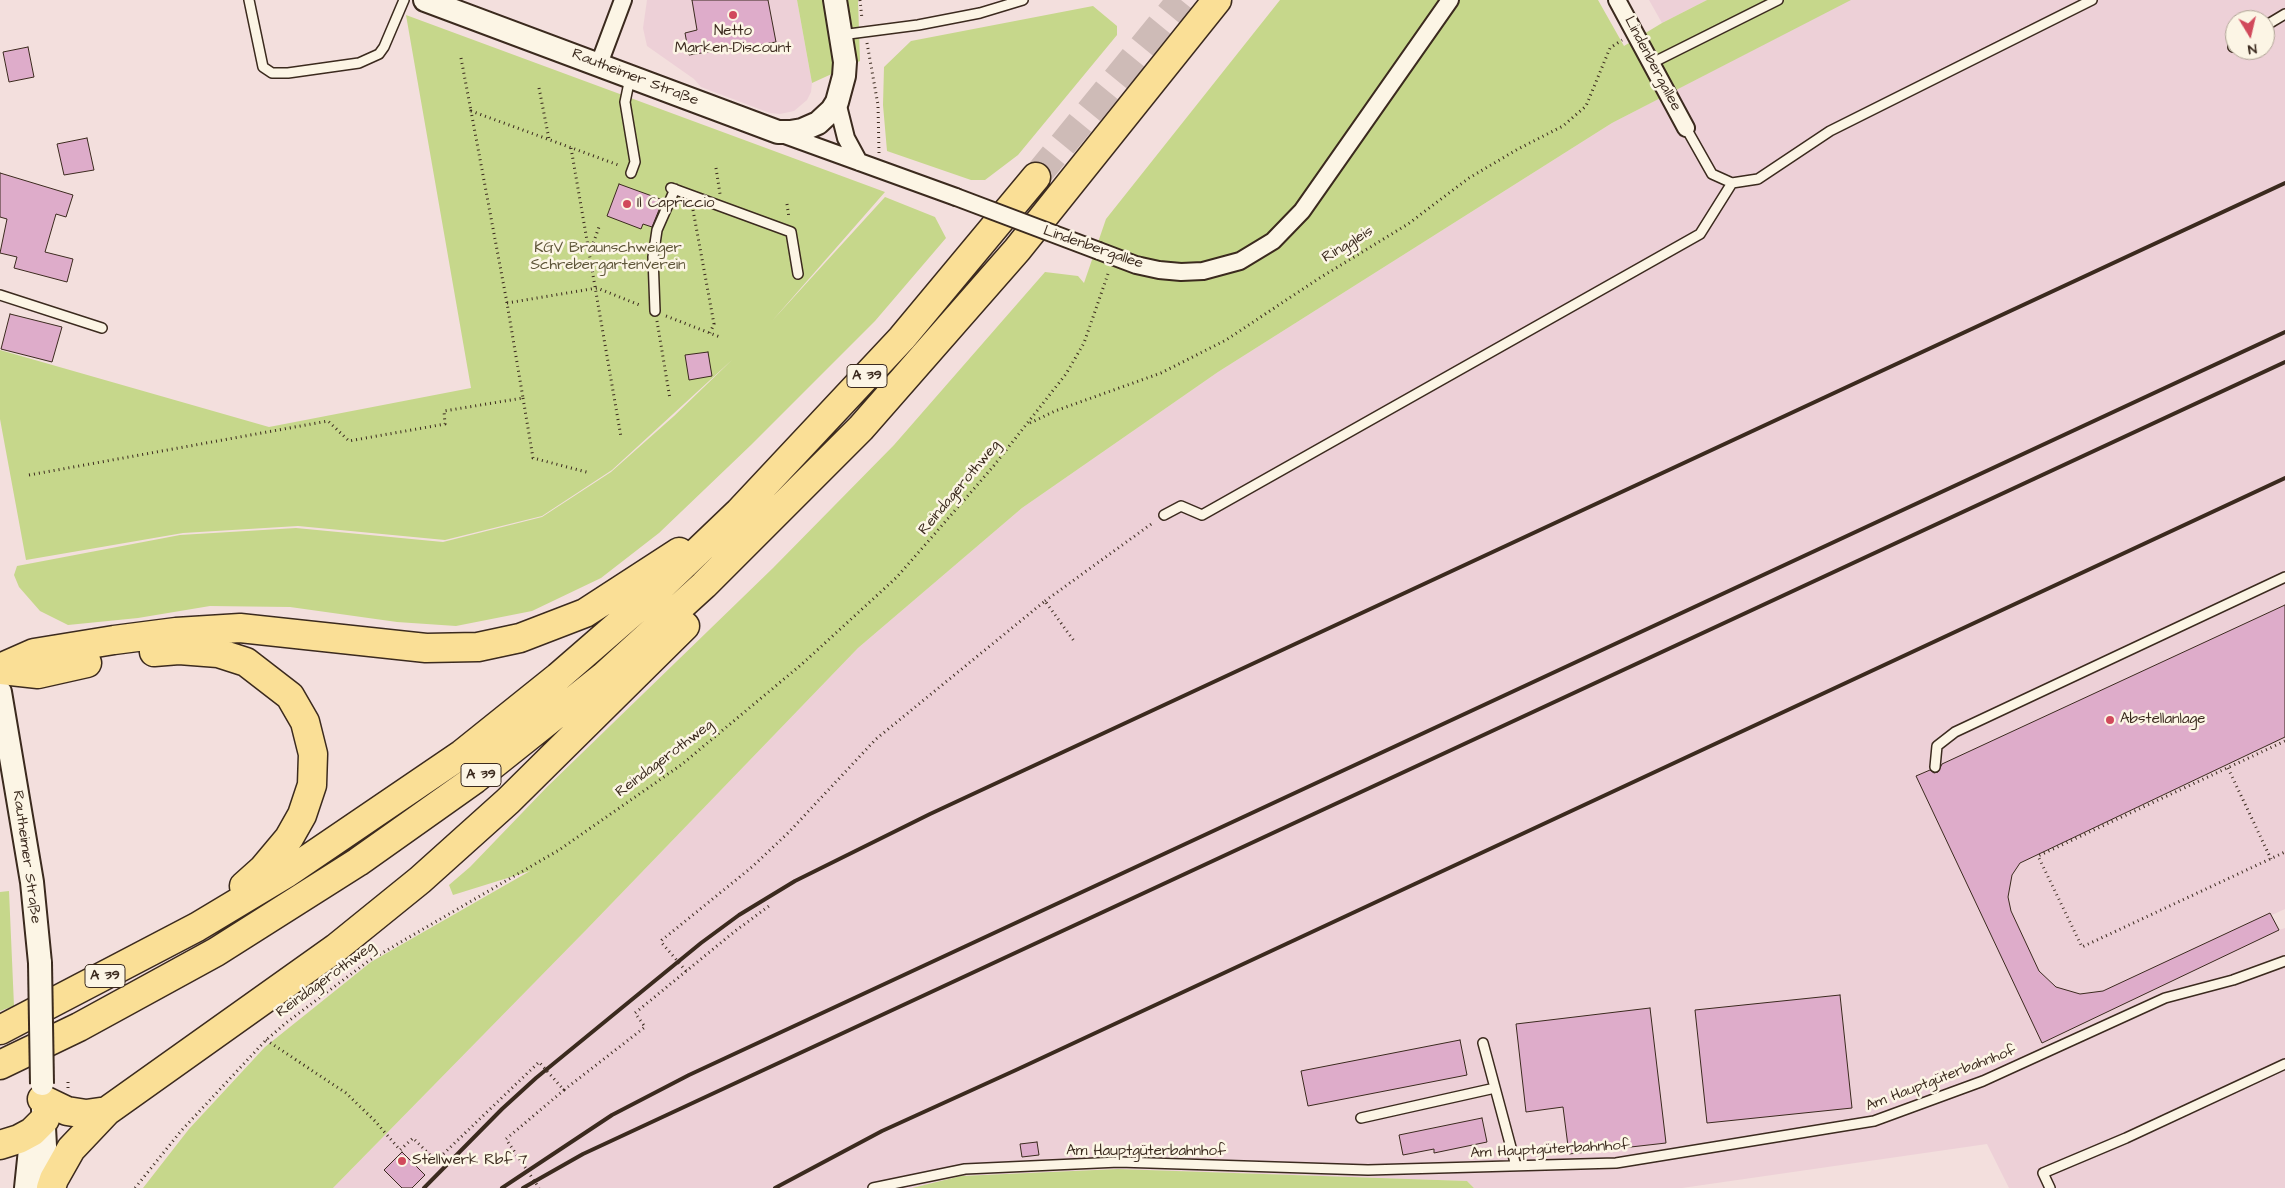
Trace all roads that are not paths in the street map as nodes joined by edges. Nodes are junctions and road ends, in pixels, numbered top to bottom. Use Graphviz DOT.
graph roads {
  1 [pos="249,0"];
  2 [pos="404,0"];
  3 [pos="425,0"];
  4 [pos="623,0"];
  5 [pos="835,0"];
  6 [pos="1023,0"];
  7 [pos="1217,0"];
  8 [pos="1450,0"];
  9 [pos="1617,0"];
  10 [pos="1778,0"];
  11 [pos="2092,0"];
  12 [pos="841,35"];
  13 [pos="1652,62"];
  14 [pos="599,64"];
  15 [pos="630,75"];
  16 [pos="837,102"];
  17 [pos="1686,128"];
  18 [pos="778,132"];
  19 [pos="858,162"];
  20 [pos="632,172"];
  21 [pos="1036,177"];
  22 [pos="1732,183"];
  23 [pos="798,274"];
  24 [pos="0,295"];
  25 [pos="655,311"];
  26 [pos="102,328"];
  27 [pos="834,458"];
  28 [pos="739,512"];
  29 [pos="1164,515"];
  30 [pos="2285,578"];
  31 [pos="0,668"];
  32 [pos="0,692"];
  33 [pos="1935,767"];
  34 [pos="197,928"];
  35 [pos="2285,960"];
  36 [pos="0,1030"];
  37 [pos="1483,1042"];
  38 [pos="2285,1064"];
  39 [pos="0,1065"];
  40 [pos="1495,1088"];
  41 [pos="41,1108"];
  42 [pos="107,1111"];
  43 [pos="1361,1118"];
  44 [pos="0,1145"];
  45 [pos="1516,1166"];
  46 [pos="26,1188"];
  47 [pos="42,1188"];
  48 [pos="51,1188"];
  49 [pos="873,1188"];
  50 [pos="2050,1188"];
  1 -- 2 [label="lane"];
  3 -- 14 [label="main road, Rautheimer Straße"];
  4 -- 14 [label="street"];
  5 -- 12 [label="main road"];
  6 -- 12 [label="lane"];
  7 -- 27 [label="highway, A 39"];
  8 -- 19 [label="street, Lindenbergallee, bridge"];
  9 -- 13 [label="street, Lindenbergallee"];
  10 -- 13 [label="lane"];
  11 -- 22 [label="lane"];
  12 -- 16 [label="main road"];
  13 -- 17 [label="street, Lindenbergallee"];
  14 -- 15 [label="main road, Rautheimer Straße"];
  15 -- 18 [label="main road, Rautheimer Straße"];
  15 -- 20 [label="lane"];
  16 -- 18 [label="main road, Rautheimer Straße"];
  16 -- 19 [label="street"];
  17 -- 22 [label="lane"];
  18 -- 19 [label="street, Lindenbergallee"];
  21 -- 28 [label="highway, A 39"];
  22 -- 29 [label="lane"];
  23 -- 25 [label="lane"];
  24 -- 26 [label="lane"];
  27 -- 39 [label="highway, A 39"];
  27 -- 42 [label="highway"];
  28 -- 31 [label="highway"];
  28 -- 34 [label="highway, A 39"];
  30 -- 33 [label="lane"];
  31 -- 34 [label="highway"];
  32 -- 41 [label="main road, Rautheimer Straße, bridge"];
  34 -- 36 [label="highway, A 39"];
  35 -- 45 [label="lane, Am Hauptgüterbahnhof"];
  37 -- 40 [label="lane"];
  38 -- 50 [label="lane"];
  40 -- 43 [label="lane"];
  40 -- 45 [label="lane"];
  41 -- 42 [label="highway"];
  41 -- 44 [label="highway"];
  41 -- 46 [label="main road"];
  41 -- 47 [label="main road"];
  42 -- 48 [label="highway"];
  45 -- 49 [label="lane, Am Hauptgüterbahnhof"];
}
